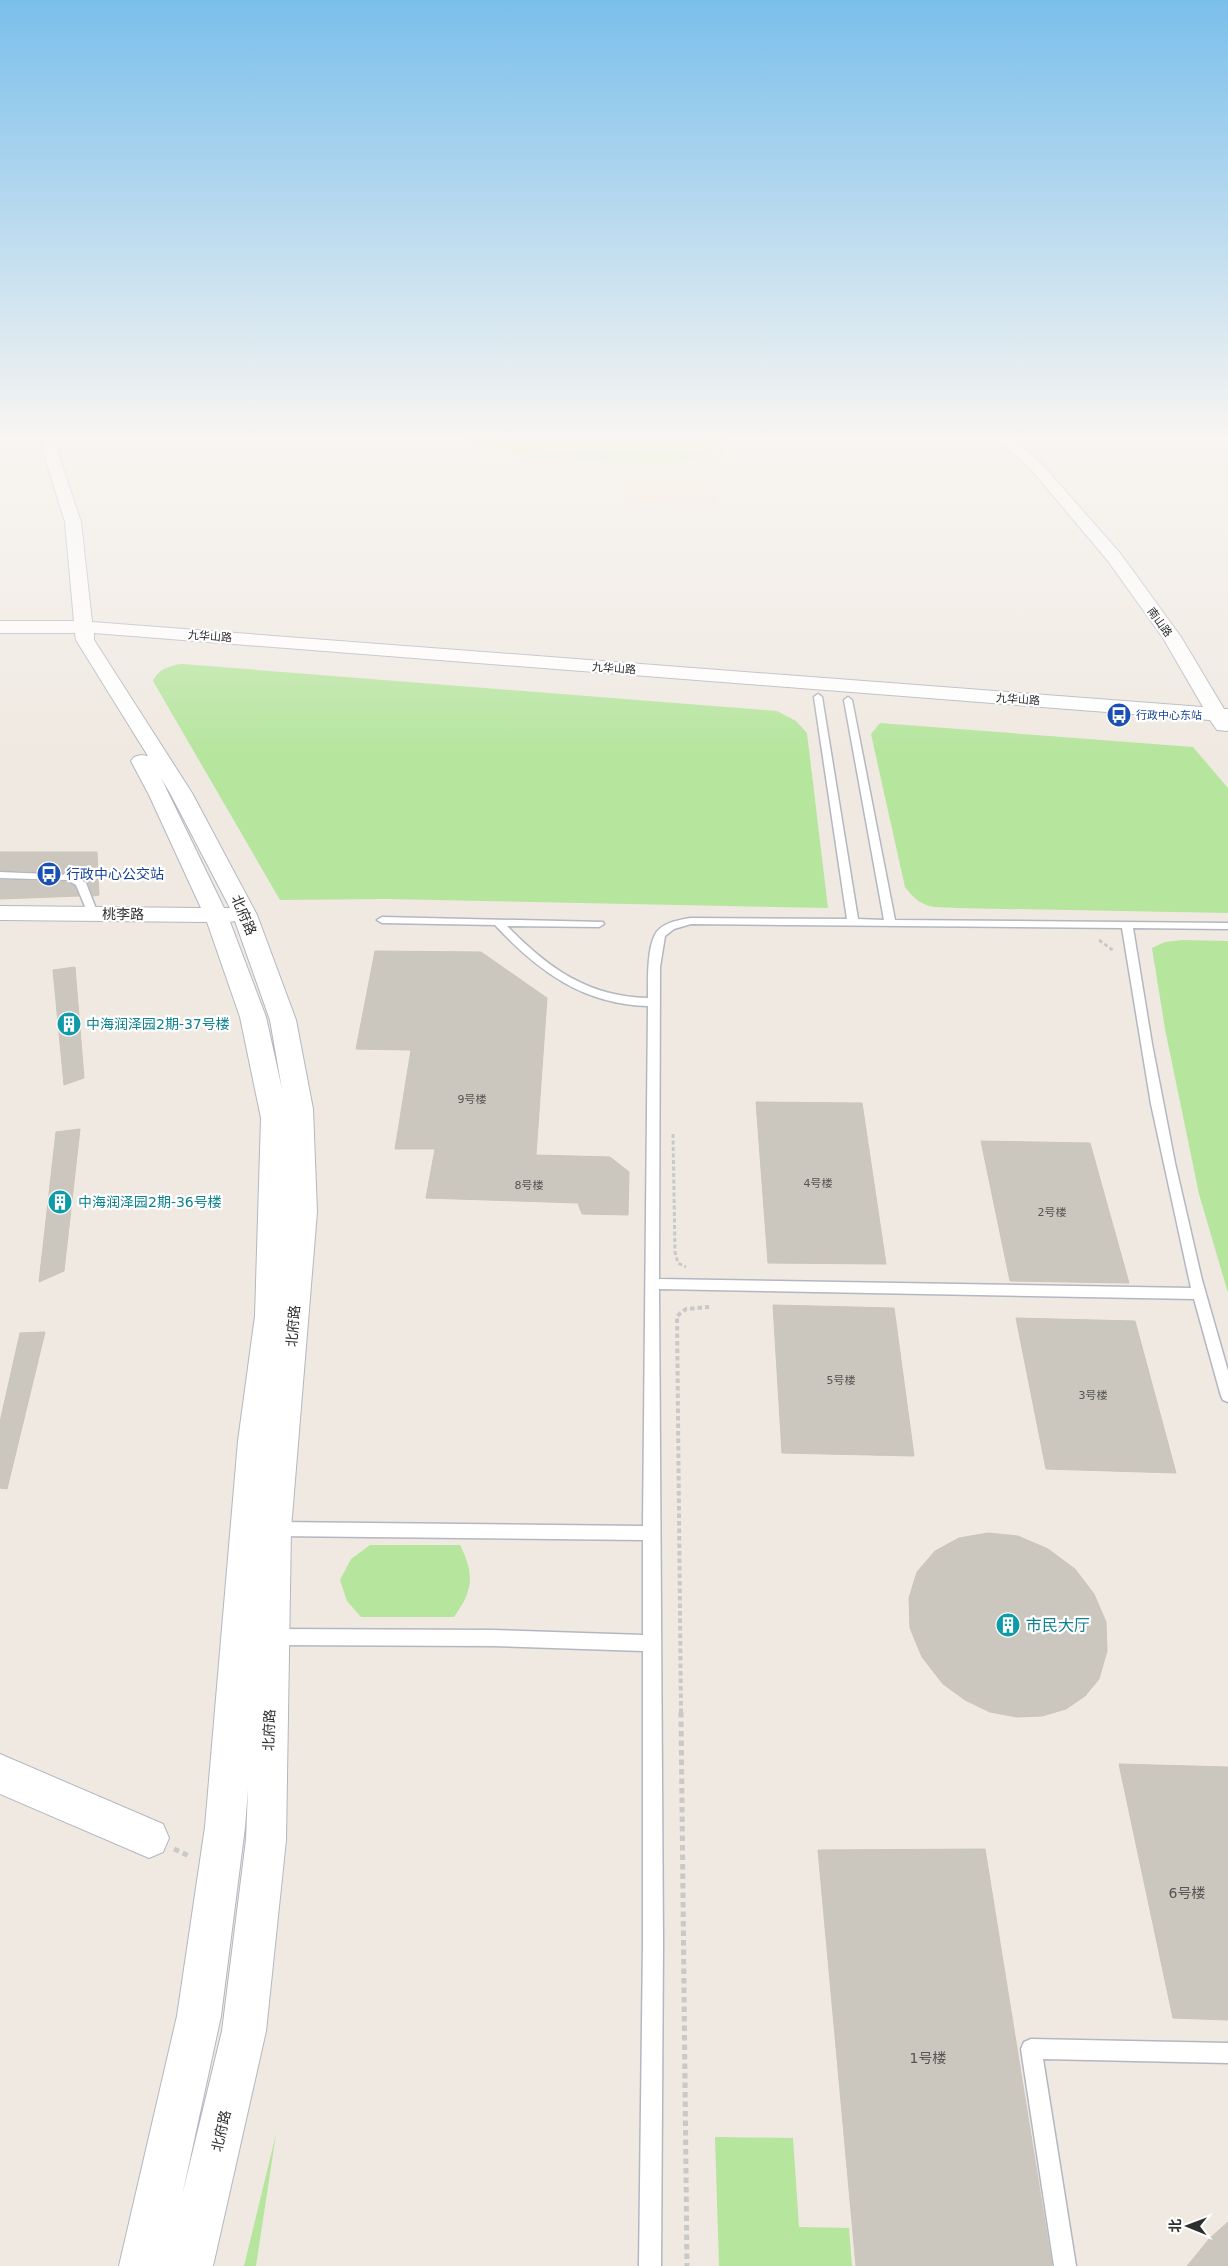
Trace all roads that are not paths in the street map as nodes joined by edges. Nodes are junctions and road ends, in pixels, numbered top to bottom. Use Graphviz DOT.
graph roads {
  1 [pos="60,541"];
  2 [pos="74,541"];
  3 [pos="1100,541"];
  4 [pos="0,627"];
  5 [pos="78,633"];
  6 [pos="0,640"];
  7 [pos="818,697"];
  8 [pos="848,700"];
  9 [pos="1225,723"];
  10 [pos="0,875"];
  11 [pos="0,913"];
  12 [pos="93,914"];
  13 [pos="231,915"];
  14 [pos="382,920"];
  15 [pos="854,921"];
  16 [pos="498,922"];
  17 [pos="890,922"];
  18 [pos="599,924"];
  19 [pos="1127,926"];
  20 [pos="1228,926"];
  21 [pos="655,1002"];
  22 [pos="652,1284"];
  23 [pos="1200,1294"];
  24 [pos="1228,1396"];
  25 [pos="274,1529"];
  26 [pos="651,1533"];
  27 [pos="271,1636"];
  28 [pos="651,1643"];
  29 [pos="0,1774"];
  30 [pos="149,1838"];
  31 [pos="1228,2053"];
  32 [pos="143,2266"];
  33 [pos="189,2266"];
  34 [pos="650,2266"];
  35 [pos="1065,2266"];
  1 -- 5 [label="main road, 北府路"];
  2 -- 5 [label="main road, 北府路"];
  3 -- 9 [label="main road, 南山路"];
  4 -- 5 [label="main road, 九华山路"];
  5 -- 6 [label="main road, 九华山路"];
  5 -- 7 [label="main road, 九华山路"];
  5 -- 9 [label="main road, 九华山路"];
  5 -- 13 [label="main road, 北府路"];
  7 -- 8 [label="main road, 九华山路"];
  7 -- 15 [label="lane"];
  8 -- 9 [label="main road, 九华山路"];
  8 -- 17 [label="lane"];
  10 -- 12 [label="lane"];
  11 -- 12 [label="main road, 桃李路"];
  12 -- 13 [label="main road, 桃李路"];
  13 -- 25 [label="main road, 北府路"];
  13 -- 32 [label="main road, 北府路"];
  14 -- 16 [label="lane"];
  15 -- 17 [label="lane"];
  15 -- 21 [label="lane"];
  16 -- 18 [label="lane"];
  16 -- 21 [label="lane"];
  17 -- 19 [label="lane"];
  19 -- 20 [label="lane"];
  19 -- 23 [label="lane"];
  21 -- 22 [label="lane"];
  22 -- 23 [label="lane"];
  22 -- 26 [label="lane"];
  23 -- 24 [label="lane"];
  25 -- 26 [label="lane"];
  25 -- 27 [label="main road, 北府路"];
  26 -- 28 [label="lane"];
  27 -- 28 [label="lane"];
  27 -- 33 [label="main road, 北府路"];
  28 -- 34 [label="lane"];
  29 -- 30 [label="main road"];
  31 -- 35 [label="lane"];
}
